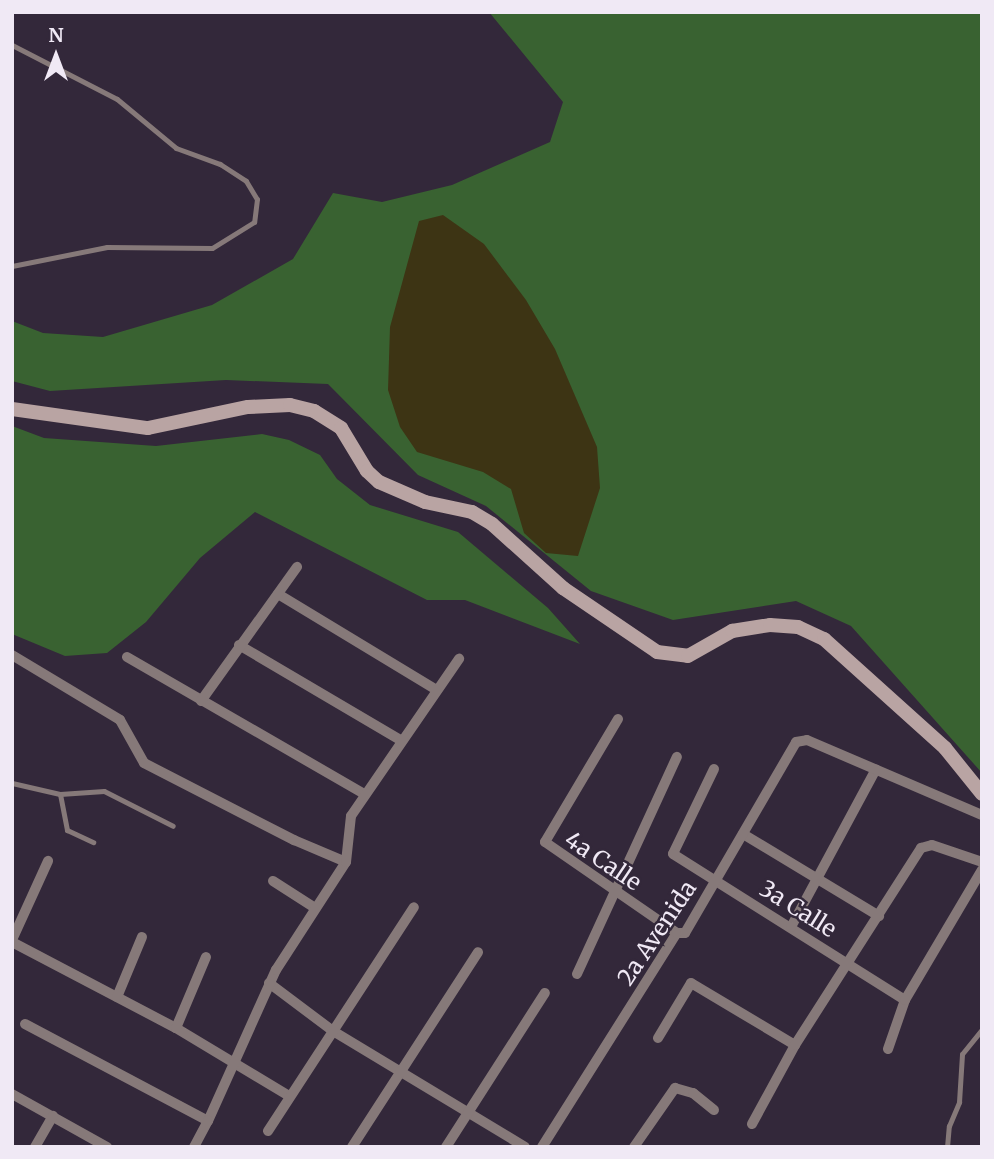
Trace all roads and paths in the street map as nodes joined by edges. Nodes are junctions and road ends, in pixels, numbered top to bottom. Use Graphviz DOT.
graph roads {
  1 [pos="12,45"];
  2 [pos="12,267"];
  3 [pos="12,409"];
  4 [pos="297,567"];
  5 [pos="278,594"];
  6 [pos="239,645"];
  7 [pos="12,655"];
  8 [pos="127,657"];
  9 [pos="460,659"];
  10 [pos="435,690"];
  11 [pos="201,701"];
  12 [pos="618,719"];
  13 [pos="400,740"];
  14 [pos="677,757"];
  15 [pos="714,769"];
  16 [pos="876,769"];
  17 [pos="12,783"];
  18 [pos="60,794"];
  19 [pos="364,794"];
  20 [pos="982,794"];
  21 [pos="982,815"];
  22 [pos="173,826"];
  23 [pos="743,834"];
  24 [pos="93,842"];
  25 [pos="48,861"];
  26 [pos="346,862"];
  27 [pos="982,862"];
  28 [pos="982,870"];
  29 [pos="716,880"];
  30 [pos="816,880"];
  31 [pos="273,881"];
  32 [pos="613,891"];
  33 [pos="414,907"];
  34 [pos="315,908"];
  35 [pos="879,916"];
  36 [pos="791,927"];
  37 [pos="677,933"];
  38 [pos="142,937"];
  39 [pos="12,941"];
  40 [pos="478,953"];
  41 [pos="206,957"];
  42 [pos="849,964"];
  43 [pos="577,974"];
  44 [pos="269,983"];
  45 [pos="545,993"];
  46 [pos="117,997"];
  47 [pos="905,1000"];
  48 [pos="24,1024"];
  49 [pos="176,1028"];
  50 [pos="982,1029"];
  51 [pos="333,1031"];
  52 [pos="658,1038"];
  53 [pos="795,1045"];
  54 [pos="888,1049"];
  55 [pos="235,1061"];
  56 [pos="401,1070"];
  57 [pos="12,1094"];
  58 [pos="289,1096"];
  59 [pos="714,1110"];
  60 [pos="468,1112"];
  61 [pos="53,1116"];
  62 [pos="208,1121"];
  63 [pos="752,1124"];
  64 [pos="268,1131"];
  65 [pos="35,1147"];
  66 [pos="107,1147"];
  67 [pos="194,1147"];
  68 [pos="352,1147"];
  69 [pos="446,1147"];
  70 [pos="525,1147"];
  71 [pos="542,1147"];
  72 [pos="634,1147"];
  73 [pos="947,1147"];
  1 -- 2 [label="lane"];
  3 -- 20 [label="main road"];
  4 -- 5 [label="street"];
  5 -- 6 [label="street"];
  5 -- 10 [label="street"];
  6 -- 11 [label="street"];
  6 -- 13 [label="street"];
  7 -- 26 [label="street"];
  8 -- 11 [label="street"];
  9 -- 10 [label="street"];
  10 -- 13 [label="street"];
  11 -- 19 [label="street"];
  12 -- 32 [label="street, 4a Calle"];
  13 -- 19 [label="street"];
  14 -- 32 [label="street"];
  15 -- 29 [label="street, 3a Calle"];
  16 -- 21 [label="street"];
  16 -- 23 [label="street, 2a Avenida"];
  16 -- 30 [label="street"];
  17 -- 18 [label="lane"];
  18 -- 22 [label="lane"];
  18 -- 24 [label="lane"];
  19 -- 26 [label="street"];
  23 -- 29 [label="street, 2a Avenida"];
  23 -- 30 [label="street"];
  25 -- 39 [label="street"];
  26 -- 34 [label="street"];
  27 -- 35 [label="street"];
  28 -- 47 [label="street"];
  29 -- 36 [label="street, 3a Calle"];
  29 -- 37 [label="street, 2a Avenida"];
  30 -- 35 [label="street"];
  30 -- 36 [label="street"];
  31 -- 34 [label="street"];
  32 -- 37 [label="street, 4a Calle"];
  32 -- 43 [label="street"];
  33 -- 51 [label="street"];
  34 -- 44 [label="street"];
  35 -- 42 [label="street"];
  36 -- 42 [label="street, 3a Calle"];
  37 -- 71 [label="street, 2a Avenida"];
  38 -- 46 [label="street"];
  39 -- 46 [label="street"];
  40 -- 56 [label="street"];
  41 -- 49 [label="street"];
  42 -- 47 [label="street, 3a Calle"];
  42 -- 53 [label="street"];
  44 -- 51 [label="street"];
  44 -- 55 [label="street"];
  45 -- 60 [label="street"];
  46 -- 49 [label="street"];
  47 -- 54 [label="street"];
  48 -- 62 [label="street"];
  49 -- 55 [label="street"];
  50 -- 73 [label="lane"];
  51 -- 56 [label="street"];
  51 -- 58 [label="street"];
  52 -- 53 [label="street"];
  53 -- 63 [label="street"];
  55 -- 58 [label="street"];
  55 -- 62 [label="street"];
  56 -- 60 [label="street"];
  56 -- 68 [label="street"];
  57 -- 61 [label="street"];
  58 -- 64 [label="street"];
  59 -- 72 [label="street"];
  60 -- 69 [label="street"];
  60 -- 70 [label="street"];
  61 -- 65 [label="street"];
  61 -- 66 [label="street"];
  62 -- 67 [label="street"];
}
